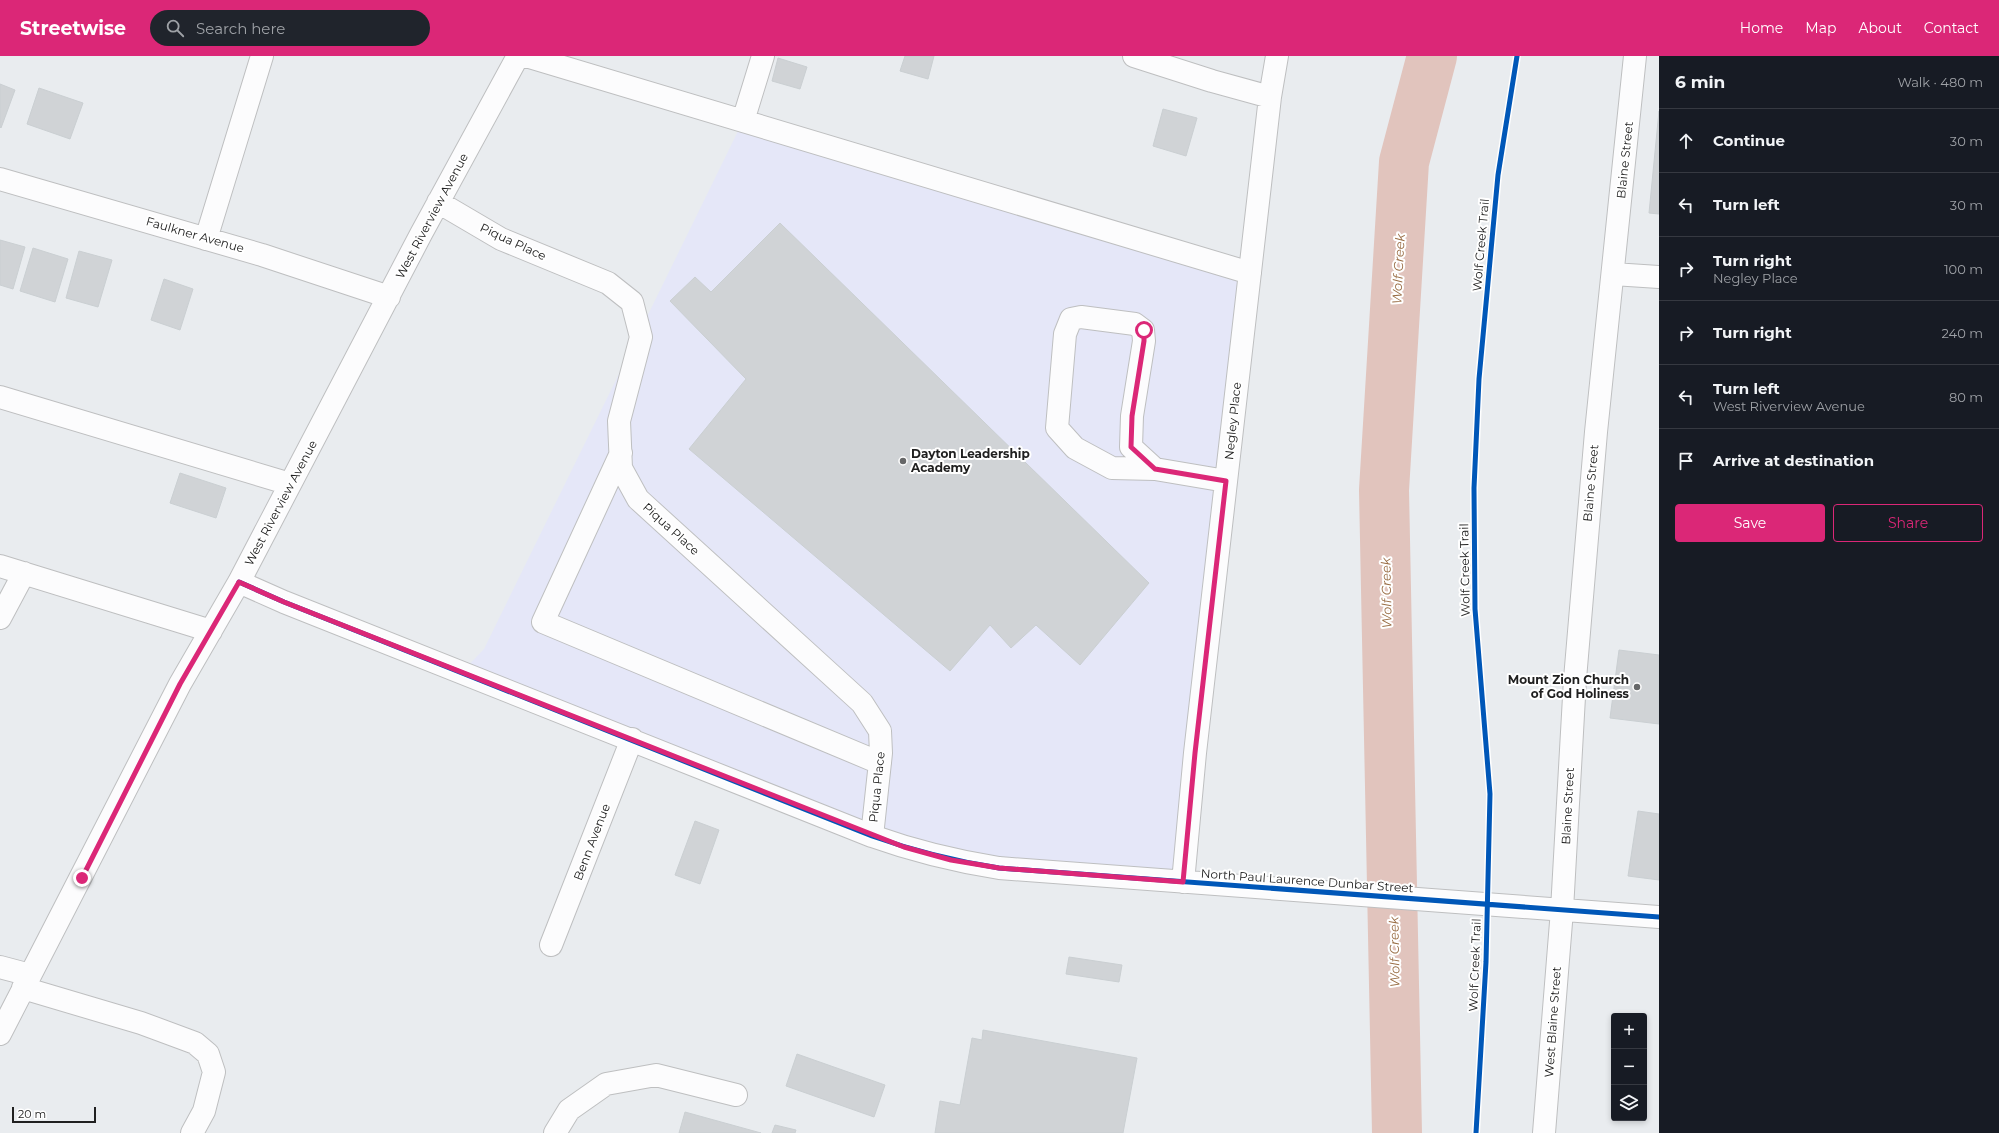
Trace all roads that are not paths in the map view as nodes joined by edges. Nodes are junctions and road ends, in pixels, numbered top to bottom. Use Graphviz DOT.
graph roads {
  1 [pos="262,56"];
  2 [pos="518,56"];
  3 [pos="526,56"];
  4 [pos="763,56"];
  5 [pos="1134,56"];
  6 [pos="1276,56"];
  7 [pos="1635,56"];
  8 [pos="1270,97"];
  9 [pos="743,121"];
  10 [pos="0,179"];
  11 [pos="438,202"];
  12 [pos="206,238"];
  13 [pos="1250,273"];
  14 [pos="1613,274"];
  15 [pos="1659,277"];
  16 [pos="389,297"];
  17 [pos="0,397"];
  18 [pos="621,453"];
  19 [pos="1155,469"];
  20 [pos="1226,481"];
  21 [pos="290,484"];
  22 [pos="0,566"];
  23 [pos="24,573"];
  24 [pos="239,582"];
  25 [pos="0,618"];
  26 [pos="210,631"];
  27 [pos="632,739"];
  28 [pos="880,763"];
  29 [pos="872,836"];
  30 [pos="1183,882"];
  31 [pos="1562,910"];
  32 [pos="1659,917"];
  33 [pos="551,945"];
  34 [pos="0,967"];
  35 [pos="26,982"];
  36 [pos="0,1034"];
  37 [pos="736,1095"];
  38 [pos="192,1133"];
  39 [pos="555,1133"];
  40 [pos="1544,1133"];
  1 -- 12 [label="street"];
  2 -- 11 [label="street, West Riverview Avenue"];
  3 -- 9 [label="street"];
  4 -- 9 [label="street"];
  5 -- 8 [label="street"];
  6 -- 8 [label="street, Negley Place"];
  7 -- 14 [label="street, Blaine Street"];
  8 -- 13 [label="street, Negley Place"];
  9 -- 13 [label="street"];
  10 -- 12 [label="street, Faulkner Avenue"];
  11 -- 16 [label="street, West Riverview Avenue"];
  11 -- 18 [label="street, Piqua Place"];
  12 -- 16 [label="street, Faulkner Avenue"];
  13 -- 20 [label="street, Negley Place"];
  14 -- 15 [label="street"];
  14 -- 31 [label="street, Blaine Street"];
  16 -- 21 [label="street, West Riverview Avenue"];
  17 -- 21 [label="street"];
  18 -- 28 [label="street, Piqua Place"];
  18 -- 28 [label="street"];
  19 -- 19 [label="street"];
  19 -- 20 [label="street"];
  20 -- 30 [label="street, Negley Place"];
  21 -- 24 [label="street, West Riverview Avenue"];
  22 -- 23 [label="street"];
  23 -- 25 [label="street"];
  23 -- 26 [label="street"];
  24 -- 26 [label="street, West Riverview Avenue"];
  24 -- 27 [label="street, North Paul Laurence Dunbar Street"];
  26 -- 35 [label="street, West Riverview Avenue"];
  27 -- 29 [label="street, North Paul Laurence Dunbar Street"];
  27 -- 33 [label="street, Benn Avenue"];
  28 -- 29 [label="street, Piqua Place"];
  29 -- 30 [label="street, North Paul Laurence Dunbar Street"];
  30 -- 31 [label="street, North Paul Laurence Dunbar Street"];
  31 -- 32 [label="street, North Paul Laurence Dunbar Street"];
  31 -- 40 [label="street, West Blaine Street"];
  34 -- 35 [label="street"];
  35 -- 36 [label="street, West Riverview Avenue"];
  35 -- 38 [label="street"];
  37 -- 39 [label="street"];
}
